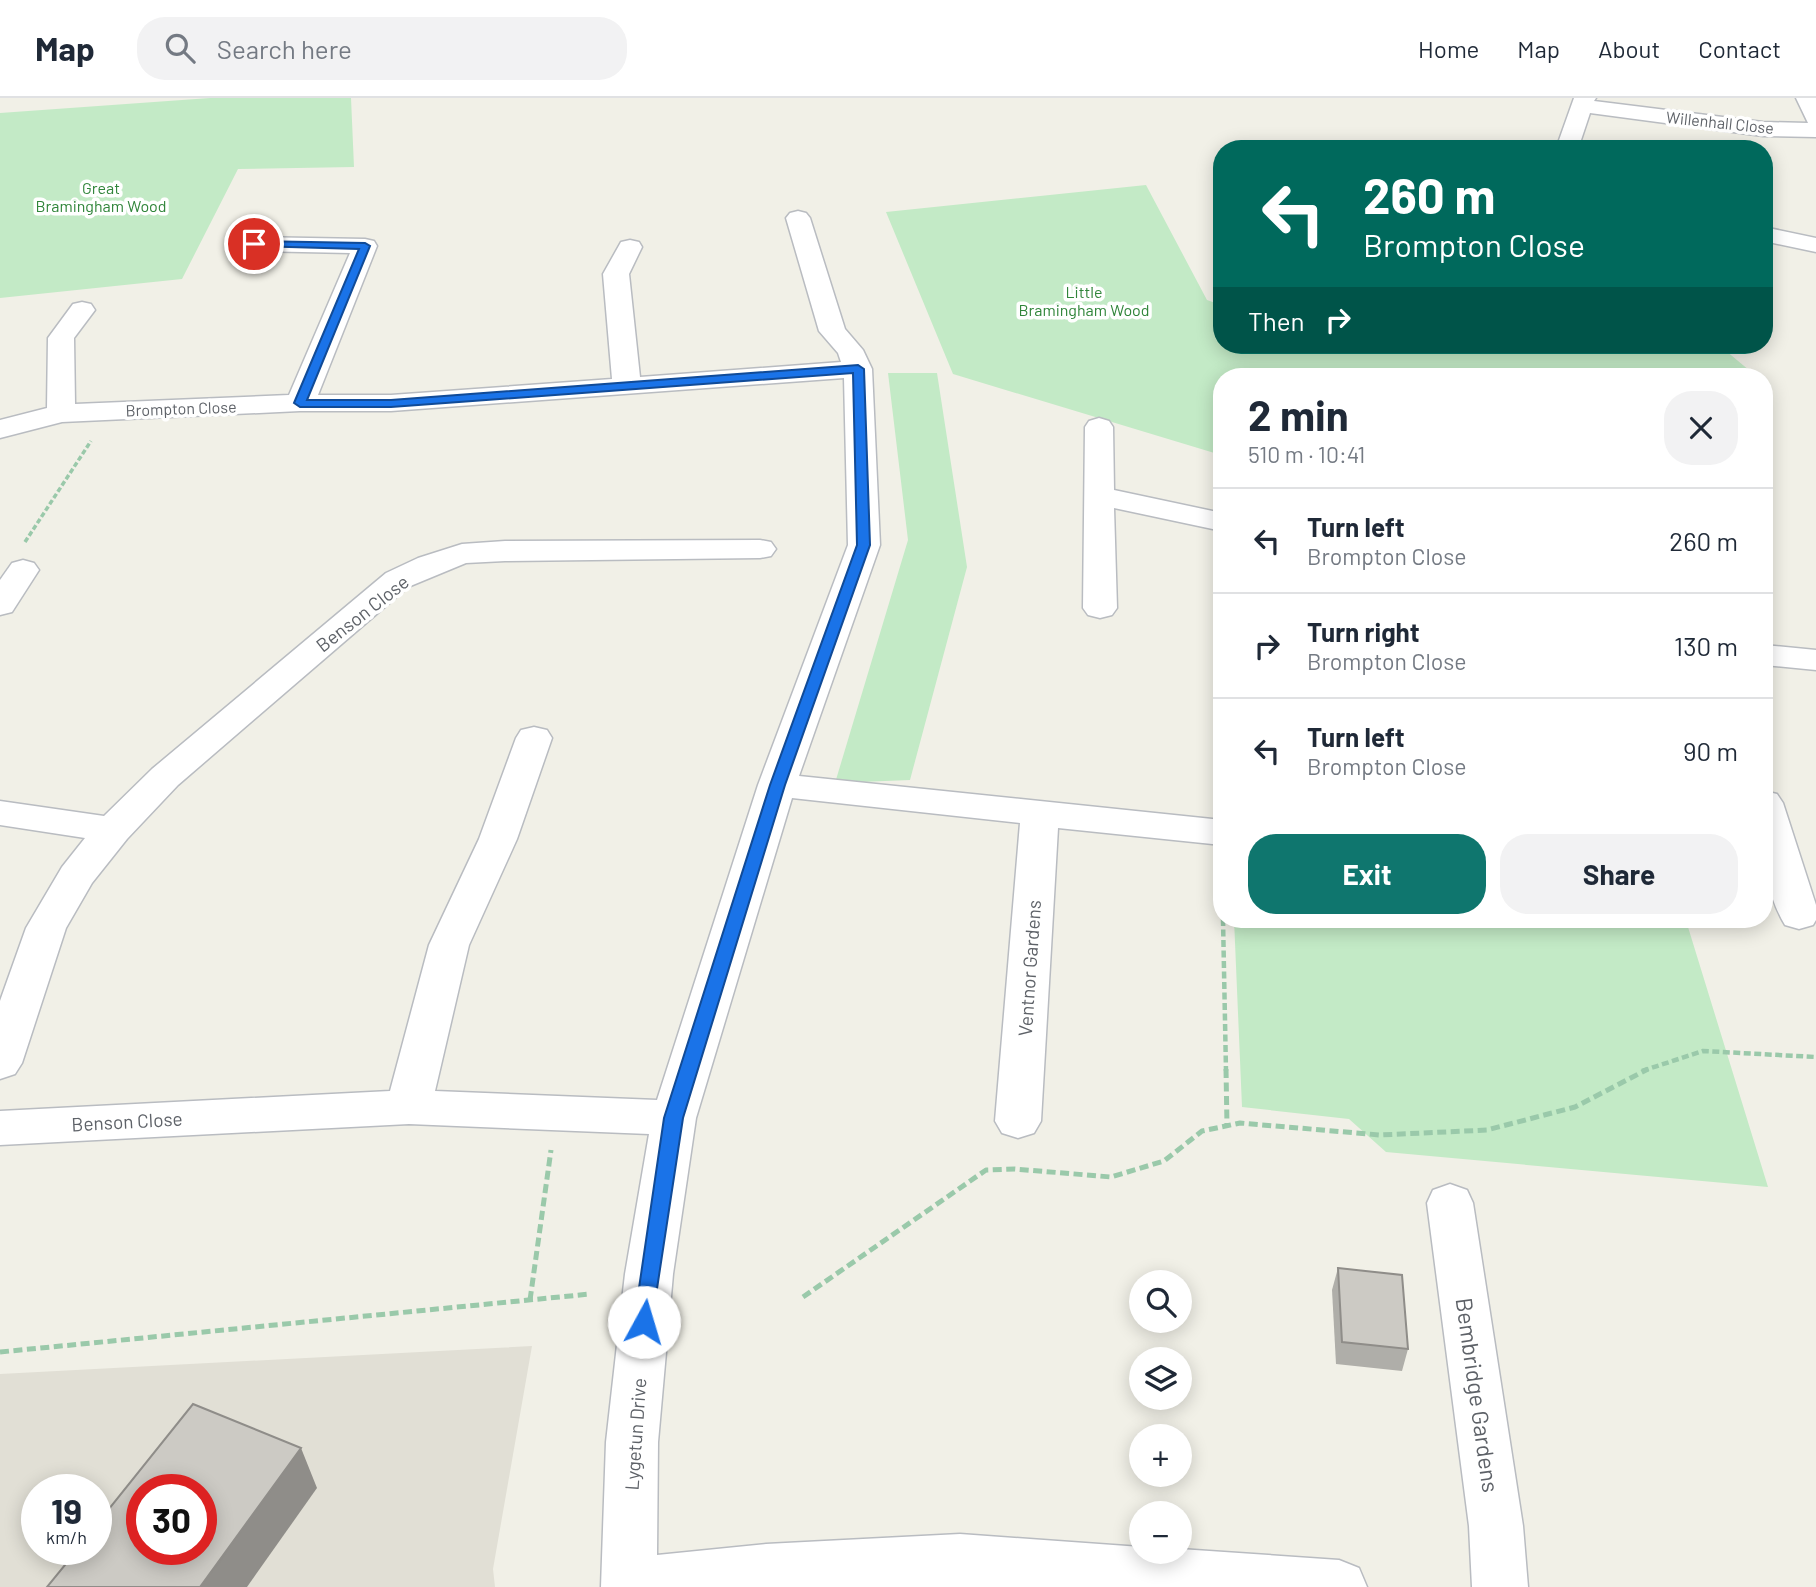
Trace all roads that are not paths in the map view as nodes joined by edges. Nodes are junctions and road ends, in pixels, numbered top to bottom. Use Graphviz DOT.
graph roads {
  1 [pos="1807,98"];
  2 [pos="1583,102"];
  3 [pos="1816,119"];
  4 [pos="1816,130"];
  5 [pos="1570,140"];
  6 [pos="798,218"];
  7 [pos="1773,236"];
  8 [pos="254,244"];
  9 [pos="1816,245"];
  10 [pos="630,247"];
  11 [pos="82,310"];
  12 [pos="854,359"];
  13 [pos="627,386"];
  14 [pos="300,403"];
  15 [pos="61,413"];
  16 [pos="1099,427"];
  17 [pos="0,429"];
  18 [pos="1099,496"];
  19 [pos="1213,520"];
  20 [pos="760,549"];
  21 [pos="23,570"];
  22 [pos="0,605"];
  23 [pos="1100,608"];
  24 [pos="1773,656"];
  25 [pos="1816,660"];
  26 [pos="534,738"];
  27 [pos="777,785"];
  28 [pos="0,813"];
  29 [pos="1040,814"];
  30 [pos="113,830"];
  31 [pos="1213,833"];
  32 [pos="1773,838"];
  33 [pos="1793,915"];
  34 [pos="0,1063"];
  35 [pos="409,1107"];
  36 [pos="674,1118"];
  37 [pos="1017,1121"];
  38 [pos="0,1128"];
  39 [pos="1450,1203"];
  40 [pos="1111,1578"];
  41 [pos="629,1585"];
  42 [pos="1339,1587"];
  43 [pos="1500,1587"];
  1 -- 3 [label="street"];
  2 -- 4 [label="street, Willenhall Close"];
  2 -- 5 [label="street"];
  6 -- 12 [label="street"];
  7 -- 9 [label="street"];
  8 -- 14 [label="street"];
  10 -- 13 [label="street"];
  11 -- 15 [label="street"];
  12 -- 13 [label="street, Brompton Close"];
  12 -- 27 [label="street, Lygetun Drive"];
  13 -- 14 [label="street, Brompton Close"];
  14 -- 15 [label="street, Brompton Close"];
  15 -- 17 [label="street, Brompton Close"];
  16 -- 18 [label="street"];
  18 -- 19 [label="street"];
  18 -- 23 [label="street"];
  20 -- 30 [label="street, Benson Close"];
  21 -- 22 [label="street"];
  24 -- 25 [label="street"];
  26 -- 35 [label="street"];
  27 -- 29 [label="street"];
  27 -- 36 [label="street, Lygetun Drive"];
  28 -- 30 [label="street"];
  29 -- 31 [label="street"];
  29 -- 37 [label="street, Ventnor Gardens"];
  30 -- 34 [label="street, Benson Close"];
  32 -- 33 [label="street"];
  35 -- 36 [label="street, Benson Close"];
  35 -- 38 [label="street, Benson Close"];
  36 -- 41 [label="street, Lygetun Drive"];
  39 -- 43 [label="street, Bembridge Gardens"];
  40 -- 41 [label="street"];
  40 -- 42 [label="street"];
}
